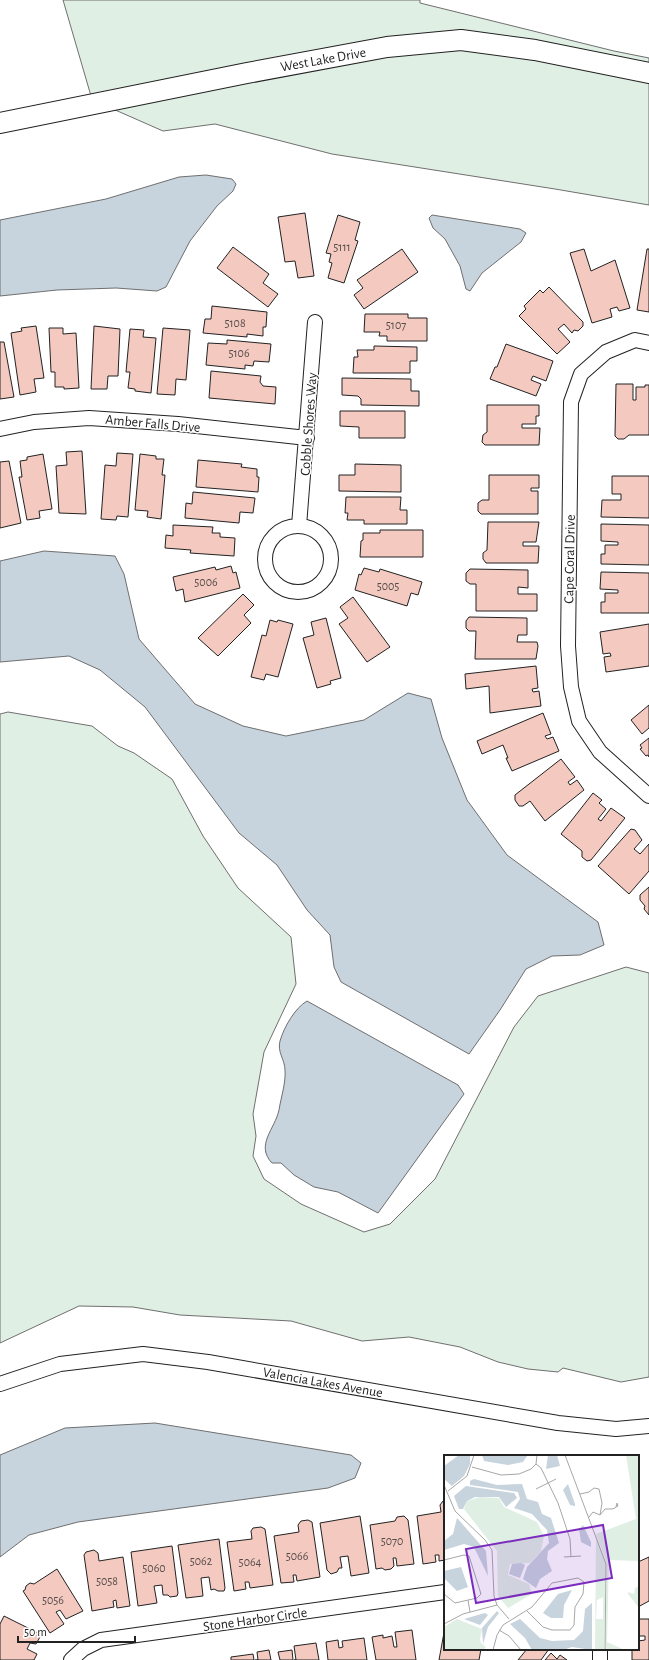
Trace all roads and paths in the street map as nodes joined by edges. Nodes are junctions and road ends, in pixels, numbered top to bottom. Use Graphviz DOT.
graph roads {
  1 [pos="649,73"];
  2 [pos="0,123"];
  3 [pos="315,322"];
  4 [pos="649,343"];
  5 [pos="0,429"];
  6 [pos="307,438"];
  7 [pos="299,526"];
  8 [pos="649,796"];
  9 [pos="0,1384"];
  10 [pos="649,1426"];
  11 [pos="444,1592"];
  12 [pos="71,1660"];
  1 -- 2 [label="street, West Lake Drive"];
  3 -- 6 [label="street, Cobble Shores Way"];
  4 -- 8 [label="street, Cape Coral Drive"];
  5 -- 6 [label="street, Amber Falls Drive"];
  6 -- 7 [label="street, Cobble Shores Way"];
  7 -- 7 [label="street"];
  9 -- 10 [label="street, Valencia Lakes Avenue"];
  11 -- 12 [label="street, Stone Harbor Circle"];
}
